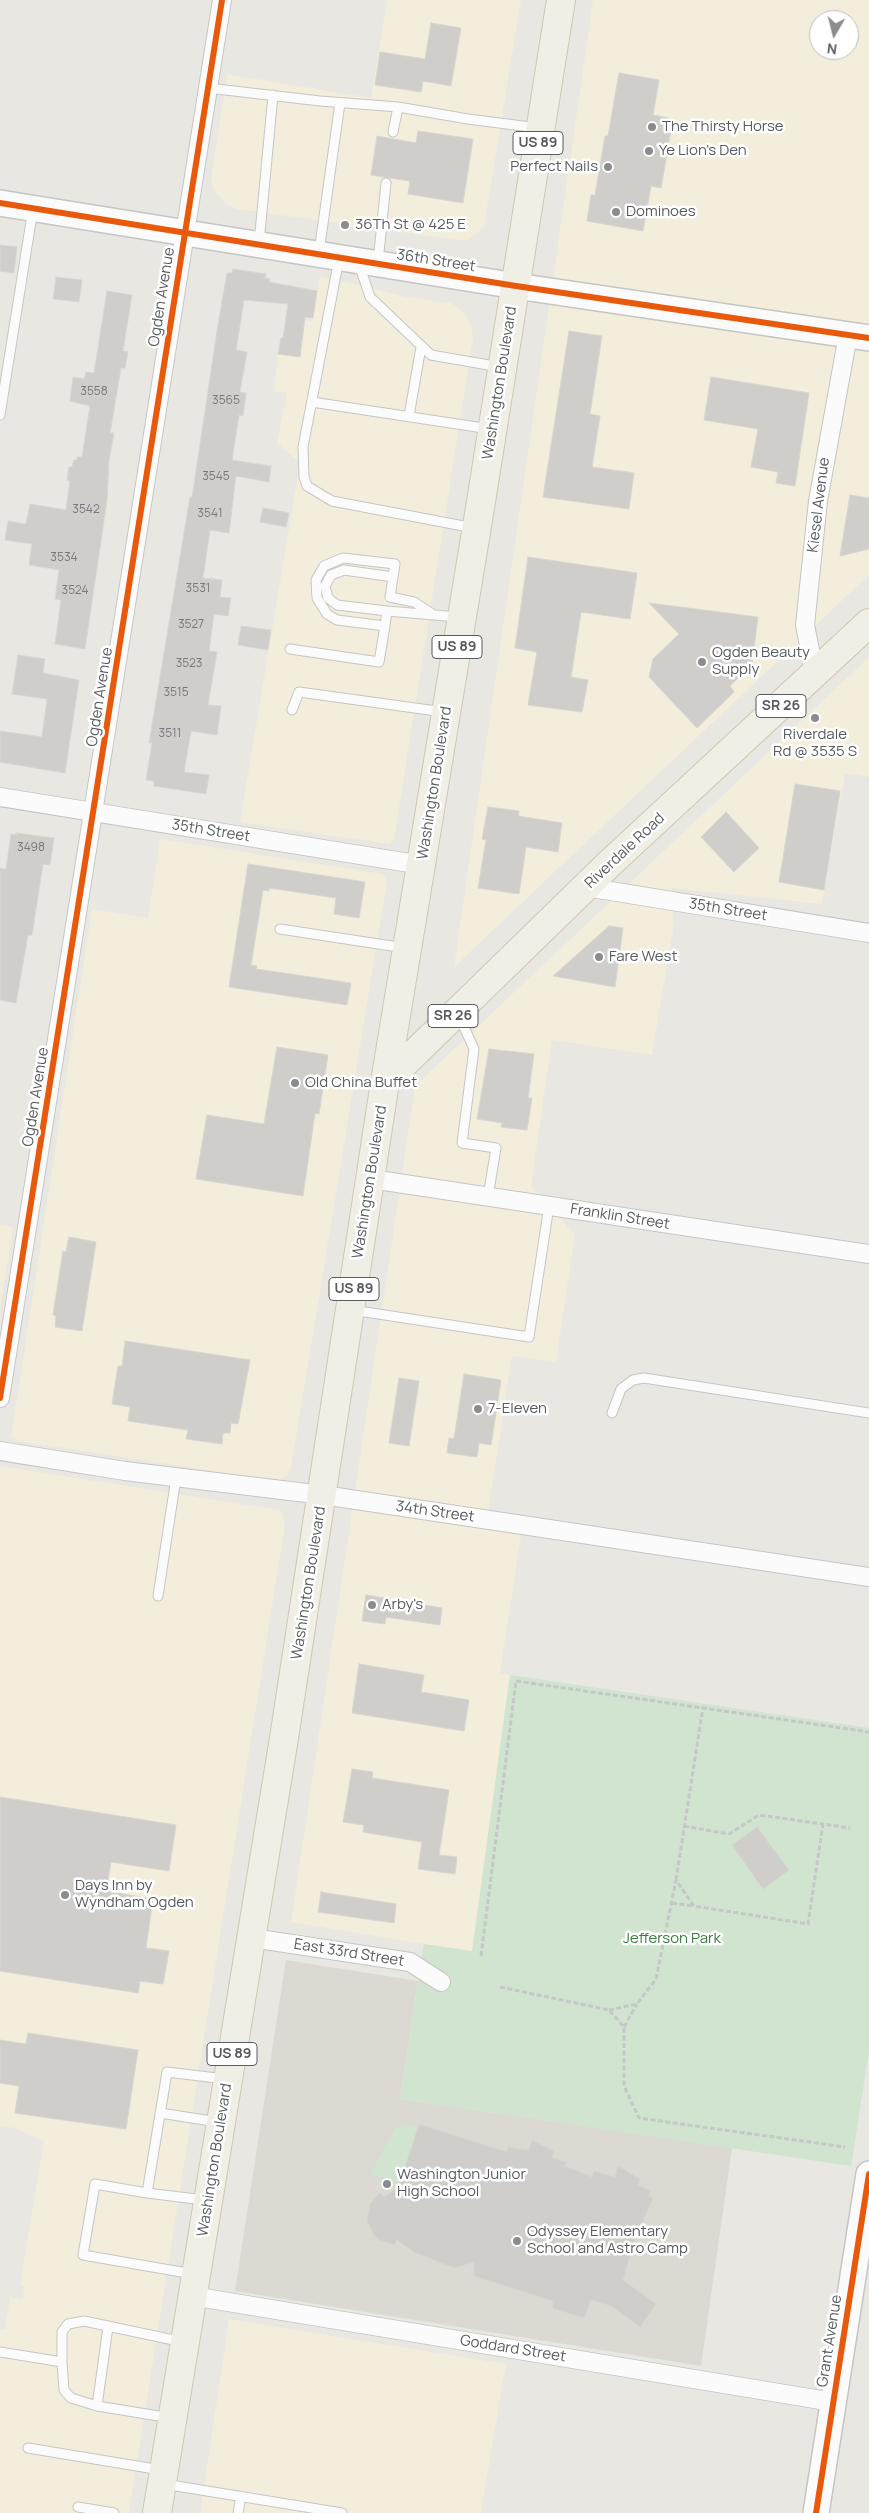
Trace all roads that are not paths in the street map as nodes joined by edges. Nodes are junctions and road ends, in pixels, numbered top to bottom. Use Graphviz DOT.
graph roads {
  1 [pos="222,0"];
  2 [pos="561,0"];
  3 [pos="208,88"];
  4 [pos="273,95"];
  5 [pos="340,103"];
  6 [pos="398,107"];
  7 [pos="541,128"];
  8 [pos="393,132"];
  9 [pos="386,182"];
  10 [pos="0,203"];
  11 [pos="33,209"];
  12 [pos="185,234"];
  13 [pos="259,246"];
  14 [pos="348,260"];
  15 [pos="516,286"];
  16 [pos="858,336"];
  17 [pos="421,347"];
  18 [pos="503,368"];
  19 [pos="312,402"];
  20 [pos="0,415"];
  21 [pos="410,416"];
  22 [pos="493,429"];
  23 [pos="477,528"];
  24 [pos="393,577"];
  25 [pos="387,611"];
  26 [pos="432,613"];
  27 [pos="462,617"];
  28 [pos="869,623"];
  29 [pos="385,626"];
  30 [pos="290,649"];
  31 [pos="815,675"];
  32 [pos="292,710"];
  33 [pos="446,712"];
  34 [pos="0,797"];
  35 [pos="94,813"];
  36 [pos="422,866"];
  37 [pos="586,886"];
  38 [pos="280,929"];
  39 [pos="869,933"];
  40 [pos="408,949"];
  41 [pos="457,1012"];
  42 [pos="385,1082"];
  43 [pos="371,1179"];
  44 [pos="488,1197"];
  45 [pos="550,1206"];
  46 [pos="869,1254"];
  47 [pos="350,1310"];
  48 [pos="0,1398"];
  49 [pos="612,1412"];
  50 [pos="869,1413"];
  51 [pos="0,1451"];
  52 [pos="176,1478"];
  53 [pos="323,1496"];
  54 [pos="869,1577"];
  55 [pos="158,1596"];
  56 [pos="252,1938"];
  57 [pos="441,1982"];
  58 [pos="228,2080"];
  59 [pos="160,2112"];
  60 [pos="221,2122"];
  61 [pos="869,2174"];
  62 [pos="147,2193"];
  63 [pos="208,2200"];
  64 [pos="194,2285"];
  65 [pos="108,2327"];
  66 [pos="184,2343"];
  67 [pos="0,2352"];
  68 [pos="62,2362"];
  69 [pos="833,2402"];
  70 [pos="97,2406"];
  71 [pos="172,2418"];
  72 [pos="28,2448"];
  73 [pos="163,2477"];
  74 [pos="241,2496"];
  75 [pos="78,2507"];
  76 [pos="114,2513"];
  77 [pos="157,2513"];
  78 [pos="238,2513"];
  79 [pos="342,2513"];
  80 [pos="816,2513"];
  1 -- 3 [label="street, Ogden Avenue"];
  2 -- 7 [label="main road, Washington Boulevard / US 89"];
  3 -- 4 [label="lane"];
  3 -- 12 [label="street, Ogden Avenue"];
  4 -- 5 [label="lane"];
  4 -- 13 [label="lane"];
  5 -- 6 [label="lane"];
  5 -- 14 [label="lane"];
  6 -- 7 [label="lane"];
  6 -- 8 [label="lane"];
  7 -- 15 [label="main road, Washington Boulevard / US 89"];
  9 -- 14 [label="lane"];
  10 -- 11 [label="main road, 36th Street"];
  11 -- 12 [label="main road, 36th Street"];
  11 -- 20 [label="lane"];
  12 -- 13 [label="main road, 36th Street"];
  12 -- 35 [label="street, Ogden Avenue"];
  13 -- 14 [label="main road, 36th Street"];
  14 -- 15 [label="main road, 36th Street"];
  14 -- 17 [label="lane"];
  14 -- 19 [label="lane"];
  15 -- 16 [label="main road, 36th Street"];
  15 -- 18 [label="main road, Washington Boulevard / US 89"];
  16 -- 31 [label="street, Kiesel Avenue"];
  17 -- 18 [label="lane"];
  17 -- 21 [label="lane"];
  18 -- 22 [label="main road, Washington Boulevard / US 89"];
  19 -- 21 [label="lane"];
  19 -- 23 [label="lane"];
  21 -- 22 [label="lane"];
  22 -- 23 [label="main road, Washington Boulevard / US 89"];
  23 -- 27 [label="main road, Washington Boulevard / US 89"];
  24 -- 25 [label="lane"];
  24 -- 26 [label="lane"];
  24 -- 29 [label="lane"];
  25 -- 26 [label="lane"];
  25 -- 29 [label="lane"];
  26 -- 27 [label="lane"];
  27 -- 33 [label="main road, Washington Boulevard / US 89"];
  28 -- 31 [label="main road, Riverdale Road / SR 26"];
  29 -- 30 [label="lane"];
  31 -- 37 [label="main road, Riverdale Road / SR 26"];
  32 -- 33 [label="lane"];
  33 -- 36 [label="main road, Washington Boulevard / US 89"];
  34 -- 35 [label="street, 35th Street"];
  35 -- 36 [label="street, 35th Street"];
  35 -- 48 [label="street, Ogden Avenue"];
  36 -- 40 [label="main road, Washington Boulevard / US 89"];
  37 -- 39 [label="street, 35th Street"];
  37 -- 41 [label="main road, Riverdale Road / SR 26"];
  38 -- 40 [label="lane"];
  40 -- 42 [label="main road, Washington Boulevard / US 89"];
  41 -- 42 [label="main road, Riverdale Road / SR 26"];
  41 -- 44 [label="lane"];
  42 -- 43 [label="main road, Washington Boulevard / US 89"];
  43 -- 44 [label="street, Franklin Street"];
  43 -- 47 [label="main road, Washington Boulevard / US 89"];
  44 -- 45 [label="street, Franklin Street"];
  45 -- 46 [label="street, Franklin Street"];
  45 -- 47 [label="lane"];
  47 -- 53 [label="main road, Washington Boulevard / US 89"];
  49 -- 50 [label="lane"];
  51 -- 52 [label="street, 34th Street"];
  52 -- 53 [label="street, 34th Street"];
  52 -- 55 [label="lane"];
  53 -- 54 [label="street, 34th Street"];
  53 -- 56 [label="main road, Washington Boulevard / US 89"];
  56 -- 57 [label="street, East 33rd Street"];
  56 -- 58 [label="main road, Washington Boulevard / US 89"];
  58 -- 59 [label="lane"];
  58 -- 60 [label="main road, Washington Boulevard / US 89"];
  59 -- 60 [label="lane"];
  59 -- 62 [label="lane"];
  60 -- 63 [label="main road, Washington Boulevard / US 89"];
  61 -- 69 [label="main road, Grant Avenue"];
  62 -- 63 [label="lane"];
  62 -- 64 [label="lane"];
  63 -- 64 [label="main road, Washington Boulevard / US 89"];
  64 -- 66 [label="main road, Washington Boulevard / US 89"];
  64 -- 69 [label="street, Goddard Street"];
  65 -- 66 [label="lane"];
  65 -- 68 [label="lane"];
  65 -- 70 [label="lane"];
  66 -- 71 [label="main road, Washington Boulevard / US 89"];
  67 -- 68 [label="lane"];
  68 -- 70 [label="lane"];
  69 -- 80 [label="main road, Grant Avenue"];
  70 -- 71 [label="lane"];
  71 -- 73 [label="main road, Washington Boulevard / US 89"];
  72 -- 73 [label="lane"];
  73 -- 74 [label="lane"];
  73 -- 77 [label="main road, Washington Boulevard / US 89"];
  74 -- 78 [label="lane"];
  74 -- 79 [label="lane"];
  75 -- 76 [label="lane"];
}
